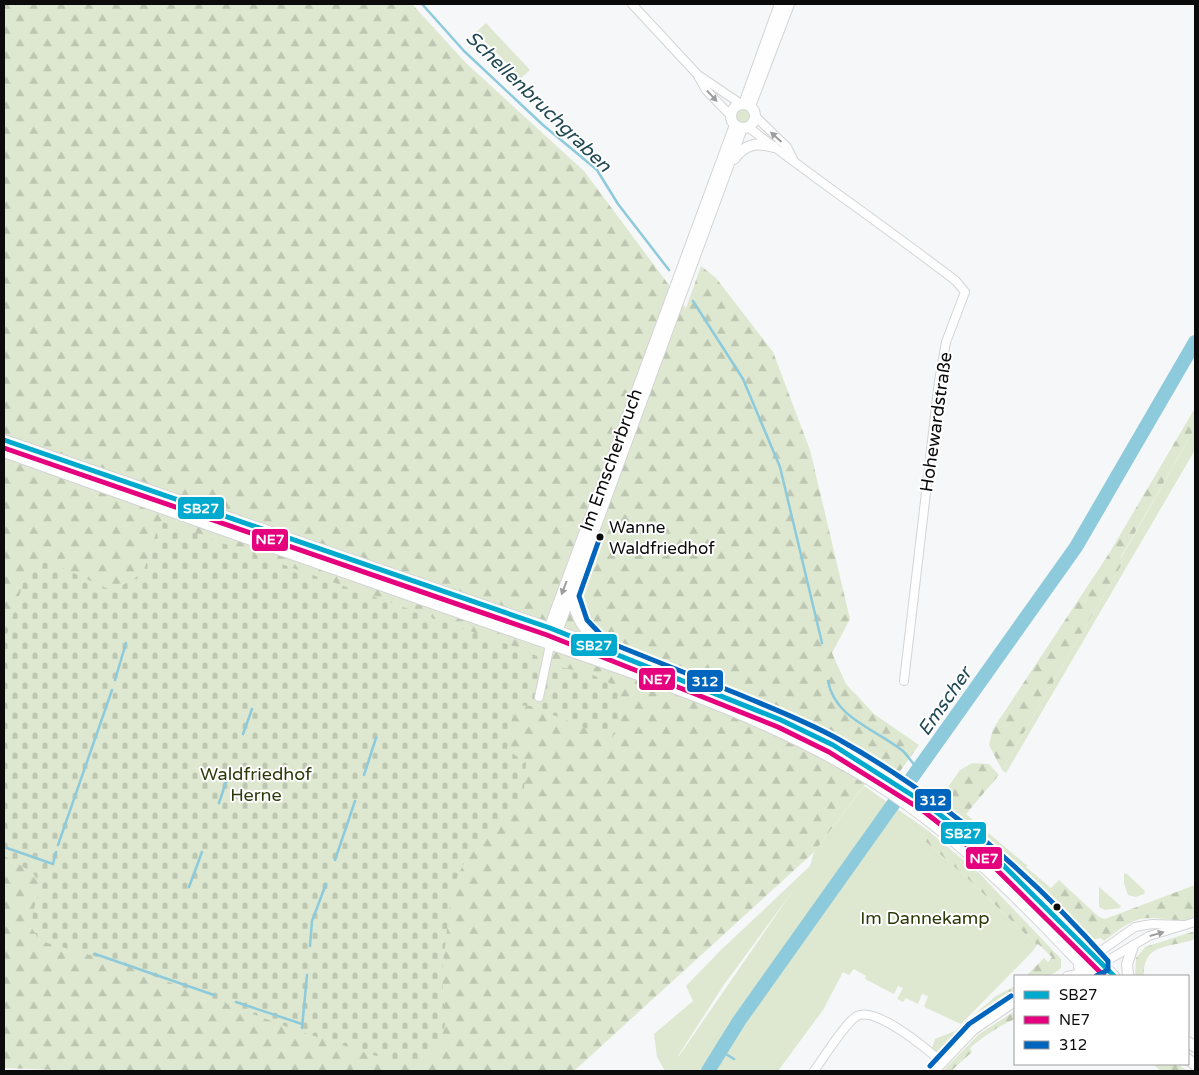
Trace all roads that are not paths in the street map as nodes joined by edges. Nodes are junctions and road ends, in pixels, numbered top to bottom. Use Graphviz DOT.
graph roads {
  1 [pos="632,4"];
  2 [pos="780,4"];
  3 [pos="789,4"];
  4 [pos="697,74"];
  5 [pos="745,104"];
  6 [pos="756,117"];
  7 [pos="739,124"];
  8 [pos="774,147"];
  9 [pos="793,159"];
  10 [pos="728,168"];
  11 [pos="4,440"];
  12 [pos="4,452"];
  13 [pos="572,596"];
  14 [pos="554,630"];
  15 [pos="550,645"];
  16 [pos="604,648"];
  17 [pos="904,681"];
  18 [pos="539,697"];
  19 [pos="1195,922"];
  20 [pos="1183,925"];
  21 [pos="1132,946"];
  22 [pos="1094,956"];
  23 [pos="1102,964"];
  24 [pos="1087,971"];
  25 [pos="1070,975"];
  26 [pos="1113,975"];
  27 [pos="1128,975"];
  28 [pos="1014,1003"];
  29 [pos="943,1062"];
  30 [pos="814,1071"];
  31 [pos="935,1071"];
  1 -- 4 [label="street, Hohewardstraße"];
  2 -- 5 [label="main road, Im Emscherbruch"];
  3 -- 5 [label="main road, Im Emscherbruch"];
  4 -- 5 [label="street, Hohewardstraße"];
  4 -- 7 [label="street, Hohewardstraße, one-way"];
  5 -- 6 [label="main road"];
  5 -- 7 [label="main road, Im Emscherbruch"];
  6 -- 7 [label="main road, Im Emscherbruch"];
  9 -- 6 [label="street, Hohewardstraße, one-way"];
  7 -- 8 [label="street, Hohewardstraße"];
  7 -- 10 [label="main road, Im Emscherbruch"];
  7 -- 14 [label="main road, Im Emscherbruch, one-way"];
  8 -- 9 [label="street, Hohewardstraße"];
  8 -- 10 [label="main road"];
  9 -- 17 [label="street, Hohewardstraße"];
  10 -- 13 [label="main road, Im Emscherbruch"];
  11 -- 14 [label="main road"];
  12 -- 15 [label="main road"];
  13 -- 14 [label="main road, Im Emscherbruch"];
  13 -- 16 [label="main road"];
  14 -- 15 [label="main road, Im Emscherbruch"];
  14 -- 16 [label="main road"];
  15 -- 18 [label="street"];
  15 -- 24 [label="main road"];
  16 -- 22 [label="main road"];
  19 -- 20 [label="street"];
  21 -- 20 [label="street, one-way"];
  20 -- 22 [label="street"];
  21 -- 23 [label="street"];
  21 -- 27 [label="main road"];
  22 -- 23 [label="main road"];
  22 -- 24 [label="street"];
  23 -- 24 [label="street"];
  23 -- 26 [label="main road"];
  24 -- 25 [label="street"];
  28 -- 29 [label="street"];
  29 -- 30 [label="street"];
  29 -- 31 [label="street"];
}
